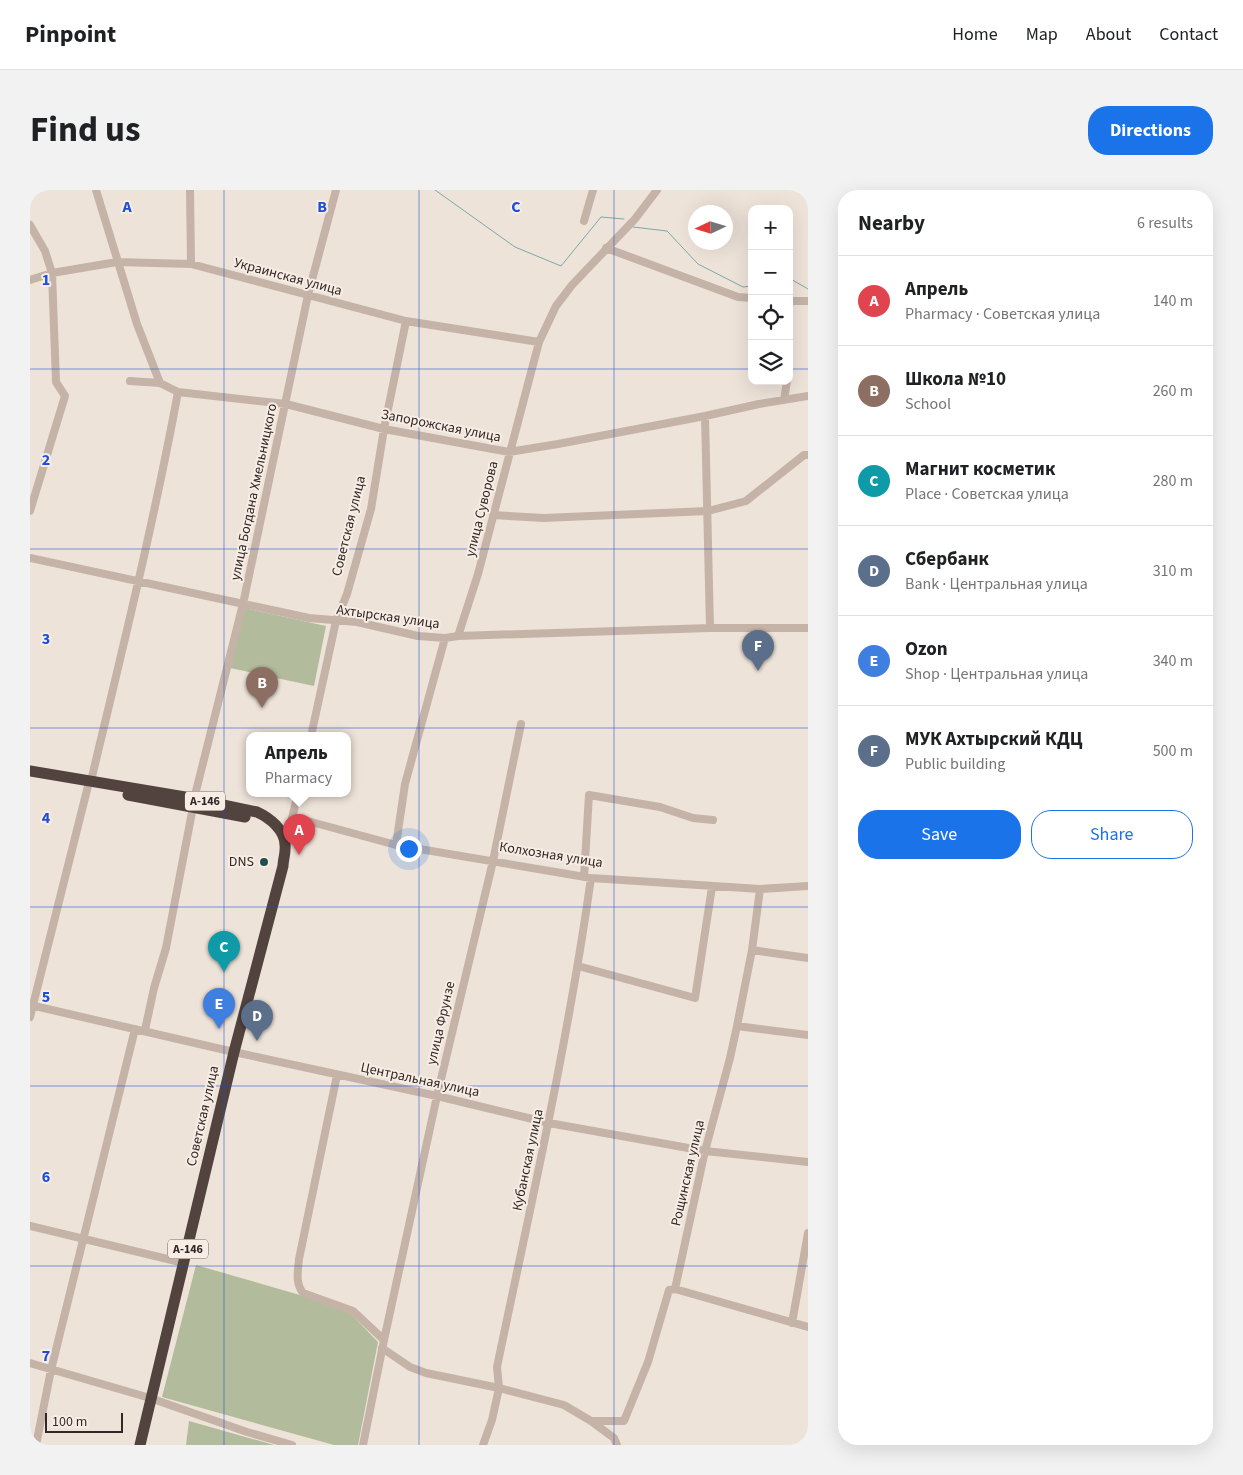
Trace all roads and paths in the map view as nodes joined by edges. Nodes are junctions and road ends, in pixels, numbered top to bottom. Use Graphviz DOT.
graph roads {
  1 [pos="96,190"];
  2 [pos="190,190"];
  3 [pos="336,190"];
  4 [pos="593,190"];
  5 [pos="657,190"];
  6 [pos="584,221"];
  7 [pos="30,225"];
  8 [pos="606,248"];
  9 [pos="117,262"];
  10 [pos="190,264"];
  11 [pos="52,273"];
  12 [pos="30,280"];
  13 [pos="308,295"];
  14 [pos="748,298"];
  15 [pos="793,301"];
  16 [pos="808,301"];
  17 [pos="406,321"];
  18 [pos="538,342"];
  19 [pos="130,381"];
  20 [pos="160,383"];
  21 [pos="786,385"];
  22 [pos="178,392"];
  23 [pos="808,396"];
  24 [pos="784,400"];
  25 [pos="286,404"];
  26 [pos="705,416"];
  27 [pos="384,429"];
  28 [pos="510,452"];
  29 [pos="808,455"];
  30 [pos="30,511"];
  31 [pos="708,511"];
  32 [pos="493,515"];
  33 [pos="30,558"];
  34 [pos="139,582"];
  35 [pos="243,604"];
  36 [pos="336,622"];
  37 [pos="710,628"];
  38 [pos="808,628"];
  39 [pos="458,636"];
  40 [pos="445,638"];
  41 [pos="521,724"];
  42 [pos="312,732"];
  43 [pos="30,771"];
  44 [pos="90,783"];
  45 [pos="297,797"];
  46 [pos="193,803"];
  47 [pos="293,817"];
  48 [pos="713,820"];
  49 [pos="286,844"];
  50 [pos="396,845"];
  51 [pos="492,861"];
  52 [pos="587,877"];
  53 [pos="808,886"];
  54 [pos="712,887"];
  55 [pos="760,889"];
  56 [pos="752,950"];
  57 [pos="808,958"];
  58 [pos="578,966"];
  59 [pos="31,1005"];
  60 [pos="30,1017"];
  61 [pos="738,1026"];
  62 [pos="135,1029"];
  63 [pos="144,1030"];
  64 [pos="808,1035"];
  65 [pos="234,1052"];
  66 [pos="337,1075"];
  67 [pos="437,1096"];
  68 [pos="549,1123"];
  69 [pos="705,1151"];
  70 [pos="808,1162"];
  71 [pos="30,1226"];
  72 [pos="808,1233"];
  73 [pos="84,1239"];
  74 [pos="184,1263"];
  75 [pos="675,1289"];
  76 [pos="792,1324"];
  77 [pos="808,1327"];
  78 [pos="383,1344"];
  79 [pos="30,1363"];
  80 [pos="51,1370"];
  81 [pos="499,1388"];
  82 [pos="150,1398"];
  83 [pos="591,1421"];
  84 [pos="36,1445"];
  85 [pos="140,1445"];
  86 [pos="292,1445"];
  87 [pos="362,1445"];
  88 [pos="483,1445"];
  89 [pos="617,1445"];
  1 -- 9 [label="street"];
  2 -- 10 [label="street"];
  3 -- 13 [label="street, улица Богдана Хмельницкого"];
  4 -- 6 [label="street"];
  5 -- 8 [label="street, улица Суворова"];
  7 -- 11 [label="street"];
  8 -- 14 [label="street"];
  8 -- 18 [label="street, улица Суворова"];
  9 -- 10 [label="street, Украинская улица"];
  9 -- 11 [label="street, Украинская улица"];
  9 -- 20 [label="street"];
  10 -- 13 [label="street, Украинская улица"];
  11 -- 12 [label="street, Украинская улица"];
  11 -- 30 [label="street"];
  13 -- 17 [label="street, Украинская улица"];
  13 -- 25 [label="street, улица Богдана Хмельницкого"];
  15 -- 16 [label="street"];
  17 -- 18 [label="street, Украинская улица"];
  17 -- 27 [label="street, Советская улица"];
  18 -- 28 [label="street, улица Суворова"];
  19 -- 20 [label="street, Запорожская улица"];
  20 -- 22 [label="street, Запорожская улица"];
  21 -- 24 [label="street"];
  22 -- 25 [label="street, Запорожская улица"];
  22 -- 34 [label="street"];
  23 -- 24 [label="street, Запорожская улица"];
  24 -- 26 [label="street, Запорожская улица"];
  25 -- 27 [label="street, Запорожская улица"];
  25 -- 35 [label="street, улица Богдана Хмельницкого"];
  26 -- 28 [label="street, Запорожская улица"];
  26 -- 31 [label="street"];
  27 -- 28 [label="street, Запорожская улица"];
  27 -- 36 [label="street, Советская улица"];
  28 -- 32 [label="street, улица Суворова"];
  29 -- 31 [label="street"];
  31 -- 32 [label="street"];
  31 -- 37 [label="street"];
  32 -- 39 [label="street, улица Суворова"];
  33 -- 34 [label="street, Ахтырская улица"];
  34 -- 35 [label="street, Ахтырская улица"];
  34 -- 44 [label="street"];
  35 -- 36 [label="street, Ахтырская улица"];
  35 -- 46 [label="street, улица Богдана Хмельницкого"];
  36 -- 40 [label="street, Ахтырская улица"];
  36 -- 42 [label="street, Советская улица"];
  37 -- 38 [label="street, Ахтырская улица"];
  37 -- 39 [label="street, Ахтырская улица"];
  39 -- 40 [label="street, Ахтырская улица"];
  40 -- 50 [label="street"];
  41 -- 51 [label="street, улица Фрунзе"];
  43 -- 44 [label="highway, А-146"];
  44 -- 46 [label="highway, А-146"];
  44 -- 59 [label="street"];
  45 -- 47 [label="street, Советская улица"];
  46 -- 49 [label="highway, А-146"];
  46 -- 63 [label="street, улица Богдана Хмельницкого"];
  47 -- 49 [label="street, Советская улица"];
  47 -- 50 [label="street, Колхозная улица"];
  48 -- 52 [label="street, Кубанская улица"];
  49 -- 65 [label="highway, Советская улица / А-146"];
  50 -- 51 [label="street, Колхозная улица"];
  51 -- 52 [label="street, Колхозная улица"];
  51 -- 67 [label="street, улица Фрунзе"];
  52 -- 54 [label="street, Колхозная улица"];
  52 -- 58 [label="street, Кубанская улица"];
  53 -- 55 [label="street, Колхозная улица"];
  54 -- 55 [label="street, Колхозная улица"];
  54 -- 58 [label="street"];
  55 -- 56 [label="street, Рощинская улица"];
  56 -- 57 [label="street"];
  56 -- 61 [label="street, Рощинская улица"];
  58 -- 68 [label="street, Кубанская улица"];
  59 -- 60 [label="street"];
  59 -- 62 [label="street, Центральная улица"];
  61 -- 64 [label="street"];
  61 -- 69 [label="street, Рощинская улица"];
  62 -- 63 [label="street, Центральная улица"];
  62 -- 73 [label="street"];
  63 -- 65 [label="street, Центральная улица"];
  65 -- 66 [label="street, Центральная улица"];
  65 -- 74 [label="highway, Советская улица / А-146"];
  66 -- 67 [label="street, Центральная улица"];
  66 -- 78 [label="street"];
  67 -- 68 [label="street, Центральная улица"];
  67 -- 78 [label="street, улица Фрунзе"];
  68 -- 69 [label="street, Центральная улица"];
  68 -- 81 [label="street, Кубанская улица"];
  69 -- 70 [label="street, Центральная улица"];
  69 -- 75 [label="street, Рощинская улица"];
  71 -- 73 [label="street"];
  72 -- 76 [label="street"];
  73 -- 74 [label="street"];
  73 -- 80 [label="street"];
  74 -- 82 [label="highway, Советская улица / А-146"];
  75 -- 76 [label="street"];
  75 -- 83 [label="street, Рощинская улица"];
  76 -- 77 [label="street"];
  78 -- 81 [label="street"];
  78 -- 87 [label="street, улица Фрунзе"];
  79 -- 80 [label="street"];
  80 -- 82 [label="street"];
  80 -- 84 [label="street"];
  81 -- 83 [label="street"];
  81 -- 88 [label="street, Кубанская улица"];
  82 -- 85 [label="highway, Советская улица / А-146"];
  82 -- 86 [label="street"];
  83 -- 89 [label="street"];
}
